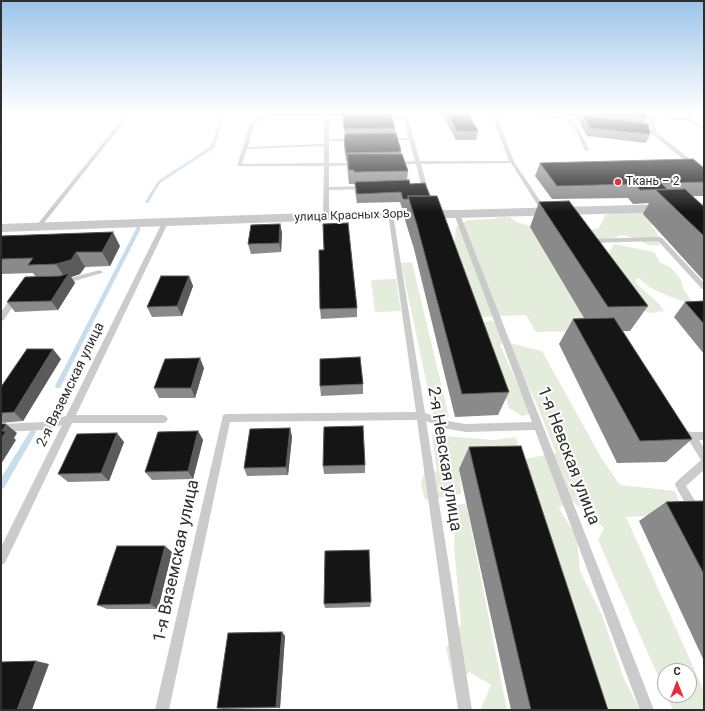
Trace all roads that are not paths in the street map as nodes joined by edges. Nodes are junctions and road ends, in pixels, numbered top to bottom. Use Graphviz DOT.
graph roads {
  1 [pos="103,145"];
  2 [pos="283,145"];
  3 [pos="326,145"];
  4 [pos="413,145"];
  5 [pos="506,145"];
  6 [pos="585,145"];
  7 [pos="669,145"];
  8 [pos="245,148"];
  9 [pos="587,150"];
  10 [pos="418,162"];
  11 [pos="512,162"];
  12 [pos="386,163"];
  13 [pos="326,164"];
  14 [pos="362,164"];
  15 [pos="687,166"];
  16 [pos="409,186"];
  17 [pos="373,188"];
  18 [pos="326,189"];
  19 [pos="704,207"];
  20 [pos="553,213"];
  21 [pos="390,214"];
  22 [pos="457,214"];
  23 [pos="326,216"];
  24 [pos="166,223"];
  25 [pos="38,227"];
  26 [pos="1,228"];
  27 [pos="584,241"];
  28 [pos="100,272"];
  29 [pos="59,282"];
  30 [pos="704,287"];
  31 [pos="21,289"];
  32 [pos="1,318"];
  33 [pos="422,416"];
  34 [pos="69,419"];
  35 [pos="163,419"];
  36 [pos="539,426"];
  37 [pos="1,428"];
  38 [pos="672,429"];
  39 [pos="690,436"];
  40 [pos="704,436"];
  41 [pos="704,457"];
  42 [pos="704,464"];
  43 [pos="704,526"];
  44 [pos="1,559"];
  45 [pos="162,710"];
  46 [pos="465,710"];
  47 [pos="647,710"];
  1 -- 25 [label="lane"];
  2 -- 8 [label="lane"];
  3 -- 13 [label="lane"];
  4 -- 10 [label="lane"];
  5 -- 11 [label="lane"];
  6 -- 9 [label="lane"];
  7 -- 15 [label="lane"];
  8 -- 13 [label="lane"];
  10 -- 11 [label="lane"];
  10 -- 12 [label="lane"];
  10 -- 16 [label="lane"];
  11 -- 20 [label="lane"];
  13 -- 14 [label="lane"];
  13 -- 18 [label="lane"];
  17 -- 18 [label="lane"];
  18 -- 23 [label="lane"];
  19 -- 20 [label="street, улица Красных Зорь"];
  20 -- 22 [label="street, улица Красных Зорь"];
  21 -- 22 [label="street, улица Красных Зорь"];
  21 -- 23 [label="street, улица Красных Зорь"];
  21 -- 33 [label="lane, 2-я Невская улица"];
  22 -- 36 [label="lane, 1-я Невская улица"];
  23 -- 24 [label="street, улица Красных Зорь"];
  24 -- 25 [label="street, улица Красных Зорь"];
  24 -- 34 [label="lane, 2-я Вяземская улица"];
  25 -- 26 [label="street, улица Красных Зорь"];
  27 -- 30 [label="lane"];
  28 -- 29 [label="lane"];
  31 -- 32 [label="lane"];
  33 -- 36 [label="lane"];
  33 -- 45 [label="lane, 1-я Вяземская улица"];
  33 -- 46 [label="lane, 2-я Невская улица"];
  34 -- 35 [label="lane"];
  34 -- 37 [label="lane"];
  34 -- 44 [label="lane, 2-я Вяземская улица"];
  36 -- 47 [label="lane, 1-я Невская улица"];
  38 -- 39 [label="lane"];
  39 -- 40 [label="lane"];
  39 -- 41 [label="lane"];
  42 -- 43 [label="lane"];
}
